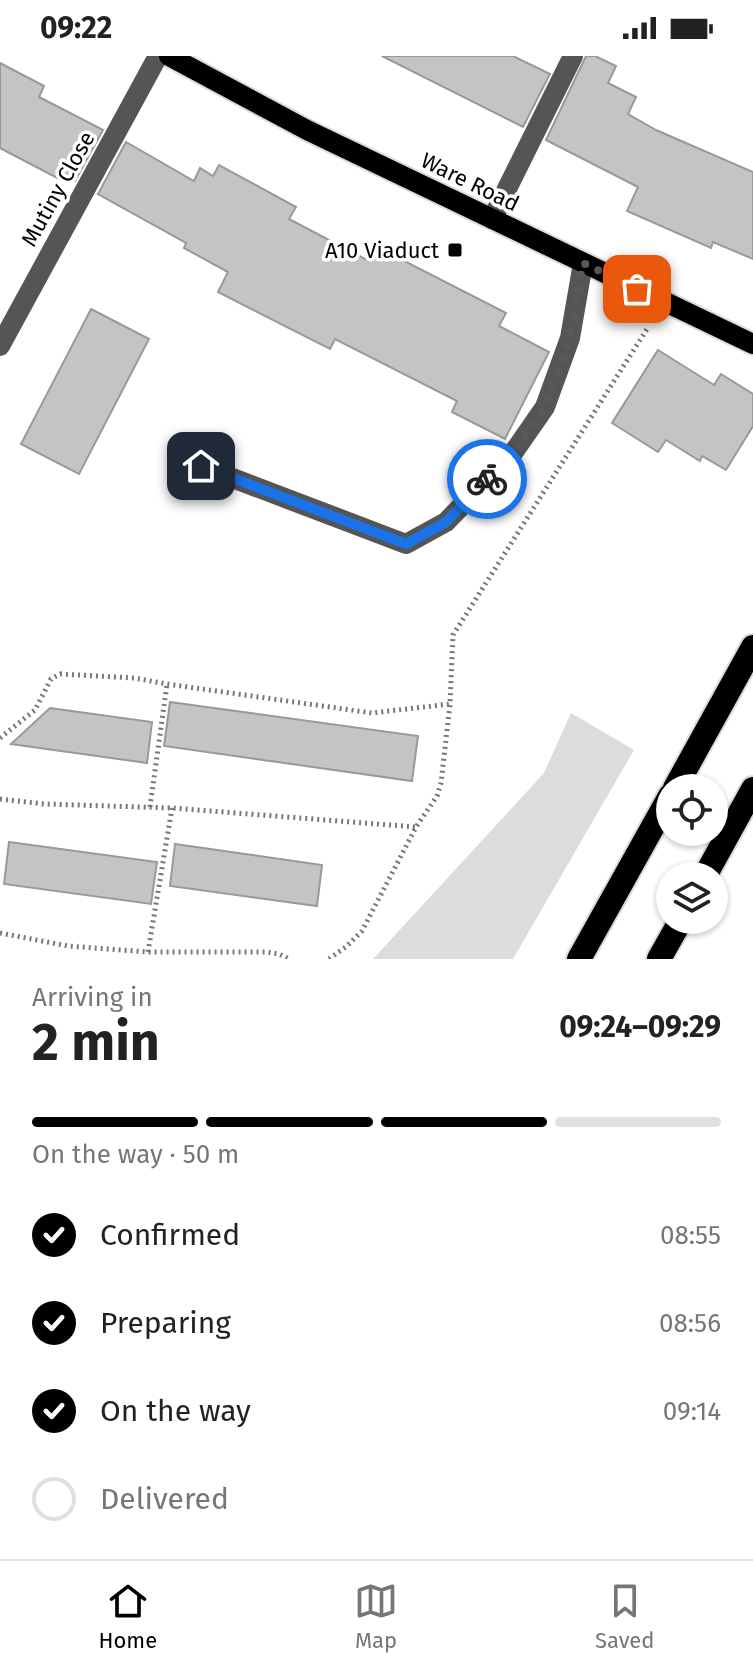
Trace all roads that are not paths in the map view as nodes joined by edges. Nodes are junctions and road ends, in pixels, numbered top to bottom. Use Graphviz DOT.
graph roads {
  1 [pos="158,56"];
  2 [pos="169,56"];
  3 [pos="573,56"];
  4 [pos="492,219"];
  5 [pos="583,263"];
  6 [pos="751,340"];
  7 [pos="0,346"];
  8 [pos="201,466"];
  9 [pos="753,647"];
  10 [pos="683,774"];
  11 [pos="753,789"];
  12 [pos="656,821"];
  13 [pos="713,862"];
  14 [pos="673,934"];
  15 [pos="579,959"];
  16 [pos="659,959"];
  1 -- 7 [label="street, Mutiny Close"];
  2 -- 4 [label="main road, Ware Road"];
  3 -- 4 [label="street"];
  4 -- 5 [label="main road, Ware Road"];
  5 -- 6 [label="main road, Ware Road"];
  5 -- 8 [label="street"];
  9 -- 10 [label="highway"];
  11 -- 13 [label="highway"];
  12 -- 15 [label="highway"];
  14 -- 16 [label="highway"];
}
